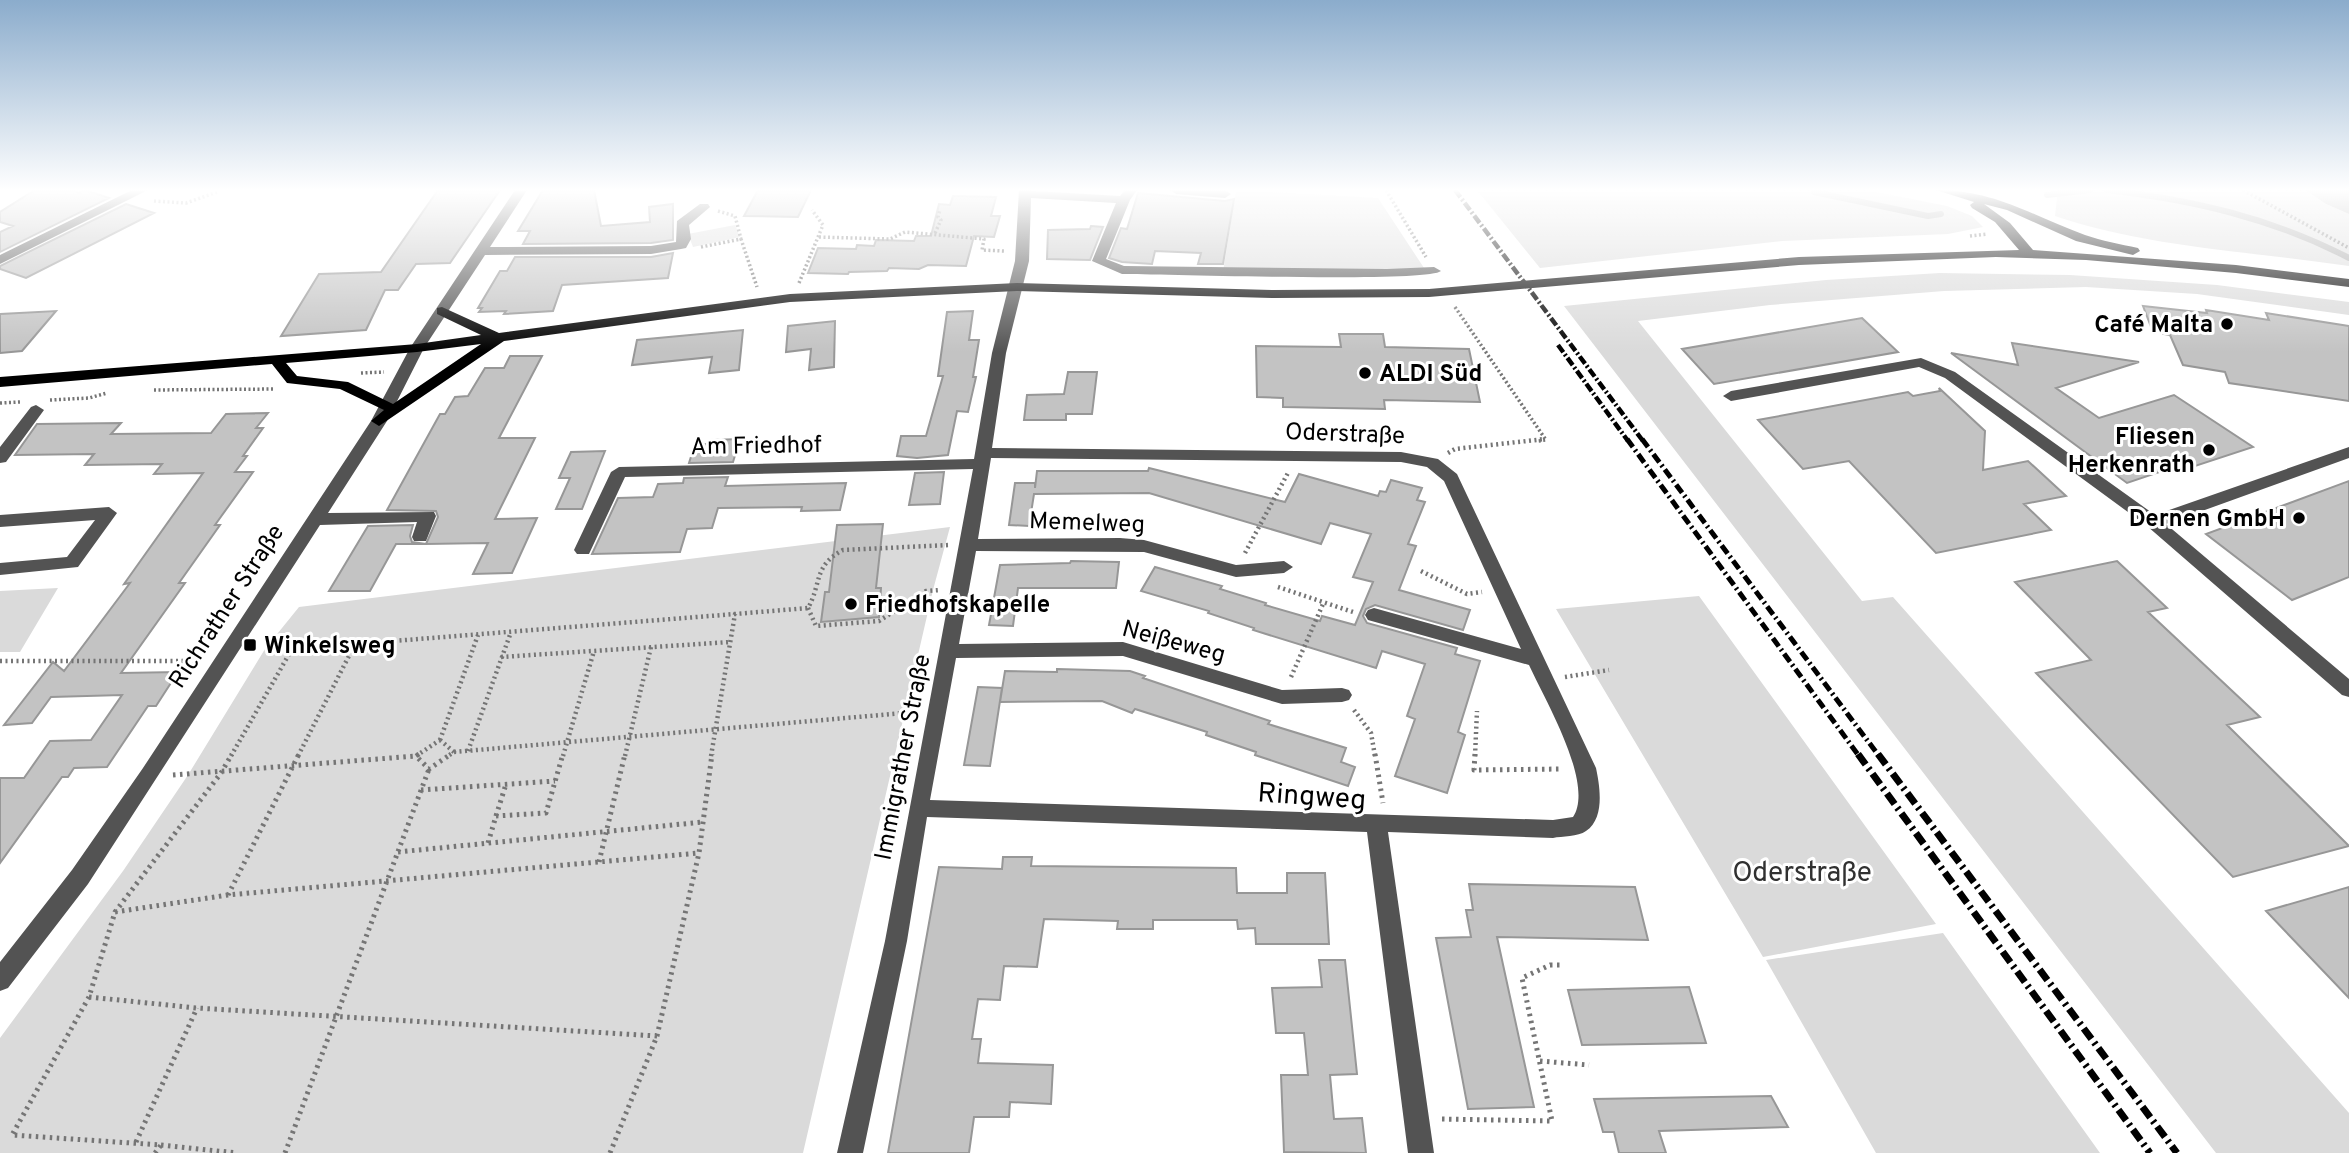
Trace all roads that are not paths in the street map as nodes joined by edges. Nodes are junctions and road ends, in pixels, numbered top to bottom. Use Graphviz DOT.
graph roads {
  1 [pos="33,244"];
  2 [pos="486,244"];
  3 [pos="682,244"];
  4 [pos="1023,244"];
  5 [pos="1107,244"];
  6 [pos="2021,244"];
  7 [pos="2060,244"];
  8 [pos="2098,244"];
  9 [pos="481,251"];
  10 [pos="2029,254"];
  11 [pos="2067,256"];
  12 [pos="0,260"];
  13 [pos="2236,269"];
  14 [pos="1434,271"];
  15 [pos="2349,283"];
  16 [pos="1017,287"];
  17 [pos="442,311"];
  18 [pos="499,338"];
  19 [pos="417,348"];
  20 [pos="275,359"];
  21 [pos="0,382"];
  22 [pos="1731,396"];
  23 [pos="37,404"];
  24 [pos="382,414"];
  25 [pos="2349,452"];
  26 [pos="0,458"];
  27 [pos="981,459"];
  28 [pos="314,519"];
  29 [pos="1,522"];
  30 [pos="2153,522"];
  31 [pos="420,537"];
  32 [pos="969,545"];
  33 [pos="583,550"];
  34 [pos="1284,567"];
  35 [pos="0,569"];
  36 [pos="1374,615"];
  37 [pos="948,651"];
  38 [pos="1535,660"];
  39 [pos="2349,690"];
  40 [pos="1342,695"];
  41 [pos="918,808"];
  42 [pos="1381,825"];
  43 [pos="0,980"];
  44 [pos="850,1153"];
  45 [pos="1421,1153"];
  1 -- 12 [label="street"];
  2 -- 9 [label="street, Richrather Straße"];
  3 -- 9 [label="street"];
  4 -- 16 [label="street, Immigrather Straße"];
  5 -- 14 [label="street"];
  6 -- 10 [label="main road"];
  7 -- 11 [label="main road"];
  8 -- 13 [label="main road"];
  9 -- 17 [label="street, Richrather Straße"];
  10 -- 11 [label="main road"];
  10 -- 16 [label="main road"];
  11 -- 13 [label="main road"];
  13 -- 15 [label="main road"];
  16 -- 18 [label="main road"];
  16 -- 27 [label="street, Immigrather Straße"];
  17 -- 18 [label="main road"];
  17 -- 19 [label="street, Richrather Straße"];
  18 -- 19 [label="main road"];
  18 -- 24 [label="main road"];
  19 -- 20 [label="main road"];
  19 -- 24 [label="street, Richrather Straße"];
  20 -- 21 [label="main road"];
  20 -- 24 [label="main road"];
  22 -- 30 [label="street"];
  23 -- 26 [label="street"];
  24 -- 28 [label="street, Richrather Straße"];
  25 -- 30 [label="street"];
  27 -- 32 [label="street, Immigrather Straße"];
  27 -- 33 [label="street, Am Friedhof"];
  27 -- 38 [label="street, Oderstraße"];
  28 -- 31 [label="street"];
  28 -- 43 [label="street, Richrather Straße"];
  29 -- 35 [label="street"];
  30 -- 39 [label="street"];
  32 -- 34 [label="street, Memelweg"];
  32 -- 37 [label="street, Immigrather Straße"];
  36 -- 38 [label="street"];
  37 -- 40 [label="street, Neißeweg"];
  37 -- 41 [label="street, Immigrather Straße"];
  38 -- 42 [label="street, Oderstraße"];
  41 -- 42 [label="street, Ringweg"];
  41 -- 44 [label="street, Immigrather Straße"];
  42 -- 45 [label="street, Ringweg"];
}
